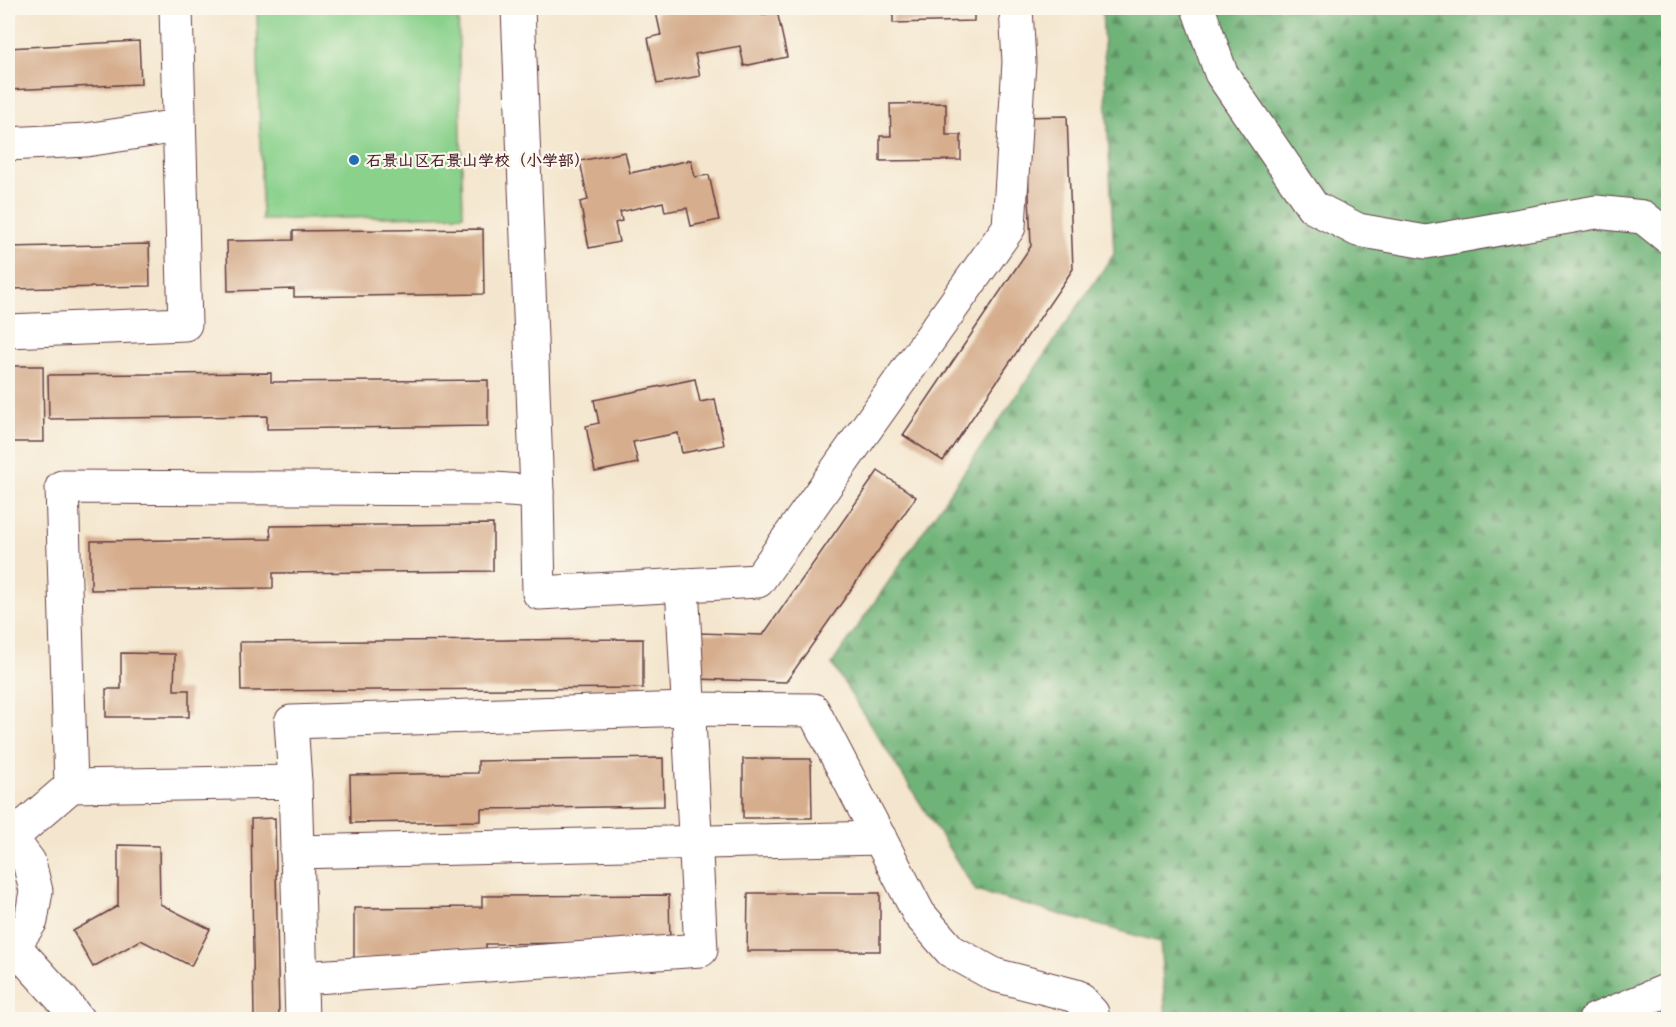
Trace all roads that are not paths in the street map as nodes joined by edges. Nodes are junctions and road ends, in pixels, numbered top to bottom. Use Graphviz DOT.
graph roads {
  1 [pos="176,8"];
  2 [pos="518,8"];
  3 [pos="1016,8"];
  4 [pos="1198,8"];
  5 [pos="178,126"];
  6 [pos="8,144"];
  7 [pos="1668,237"];
  8 [pos="8,331"];
  9 [pos="537,492"];
  10 [pos="682,585"];
  11 [pos="688,709"];
  12 [pos="295,782"];
  13 [pos="71,786"];
  14 [pos="9,837"];
  15 [pos="880,838"];
  16 [pos="696,843"];
  17 [pos="297,852"];
  18 [pos="11,948"];
  19 [pos="301,978"];
  20 [pos="1668,990"];
  21 [pos="78,1020"];
  22 [pos="302,1020"];
  23 [pos="1092,1020"];
  24 [pos="1594,1020"];
  1 -- 5 [label="street"];
  2 -- 9 [label="street"];
  3 -- 10 [label="street"];
  4 -- 7 [label="street"];
  5 -- 6 [label="street"];
  5 -- 8 [label="street"];
  9 -- 10 [label="street"];
  9 -- 13 [label="street"];
  10 -- 11 [label="street"];
  11 -- 12 [label="street"];
  11 -- 15 [label="street"];
  11 -- 16 [label="street"];
  12 -- 13 [label="street"];
  12 -- 17 [label="street"];
  13 -- 14 [label="street"];
  14 -- 18 [label="street"];
  15 -- 16 [label="street"];
  15 -- 23 [label="street"];
  16 -- 17 [label="street"];
  16 -- 19 [label="street"];
  17 -- 19 [label="street"];
  18 -- 21 [label="street"];
  19 -- 22 [label="street"];
  20 -- 24 [label="street"];
}
